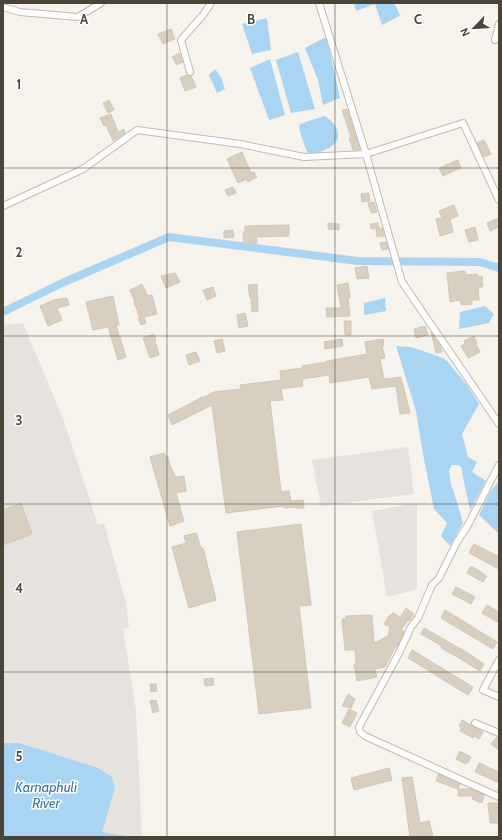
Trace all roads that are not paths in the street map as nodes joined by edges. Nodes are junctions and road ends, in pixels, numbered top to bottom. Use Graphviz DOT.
graph roads {
  1 [pos="101,3"];
  2 [pos="210,3"];
  3 [pos="319,3"];
  4 [pos="3,7"];
  5 [pos="499,24"];
  6 [pos="495,40"];
  7 [pos="190,72"];
  8 [pos="366,154"];
  9 [pos="499,200"];
  10 [pos="3,206"];
  11 [pos="496,418"];
  12 [pos="499,424"];
  13 [pos="499,465"];
  14 [pos="499,660"];
  15 [pos="499,697"];
  16 [pos="475,723"];
  17 [pos="499,733"];
  18 [pos="499,797"];
  1 -- 4 [label="street"];
  2 -- 7 [label="street"];
  3 -- 8 [label="street"];
  5 -- 6 [label="street"];
  8 -- 9 [label="street"];
  8 -- 10 [label="street"];
  8 -- 11 [label="street"];
  11 -- 12 [label="street"];
  13 -- 18 [label="street"];
  14 -- 15 [label="street"];
  16 -- 17 [label="street"];
}
